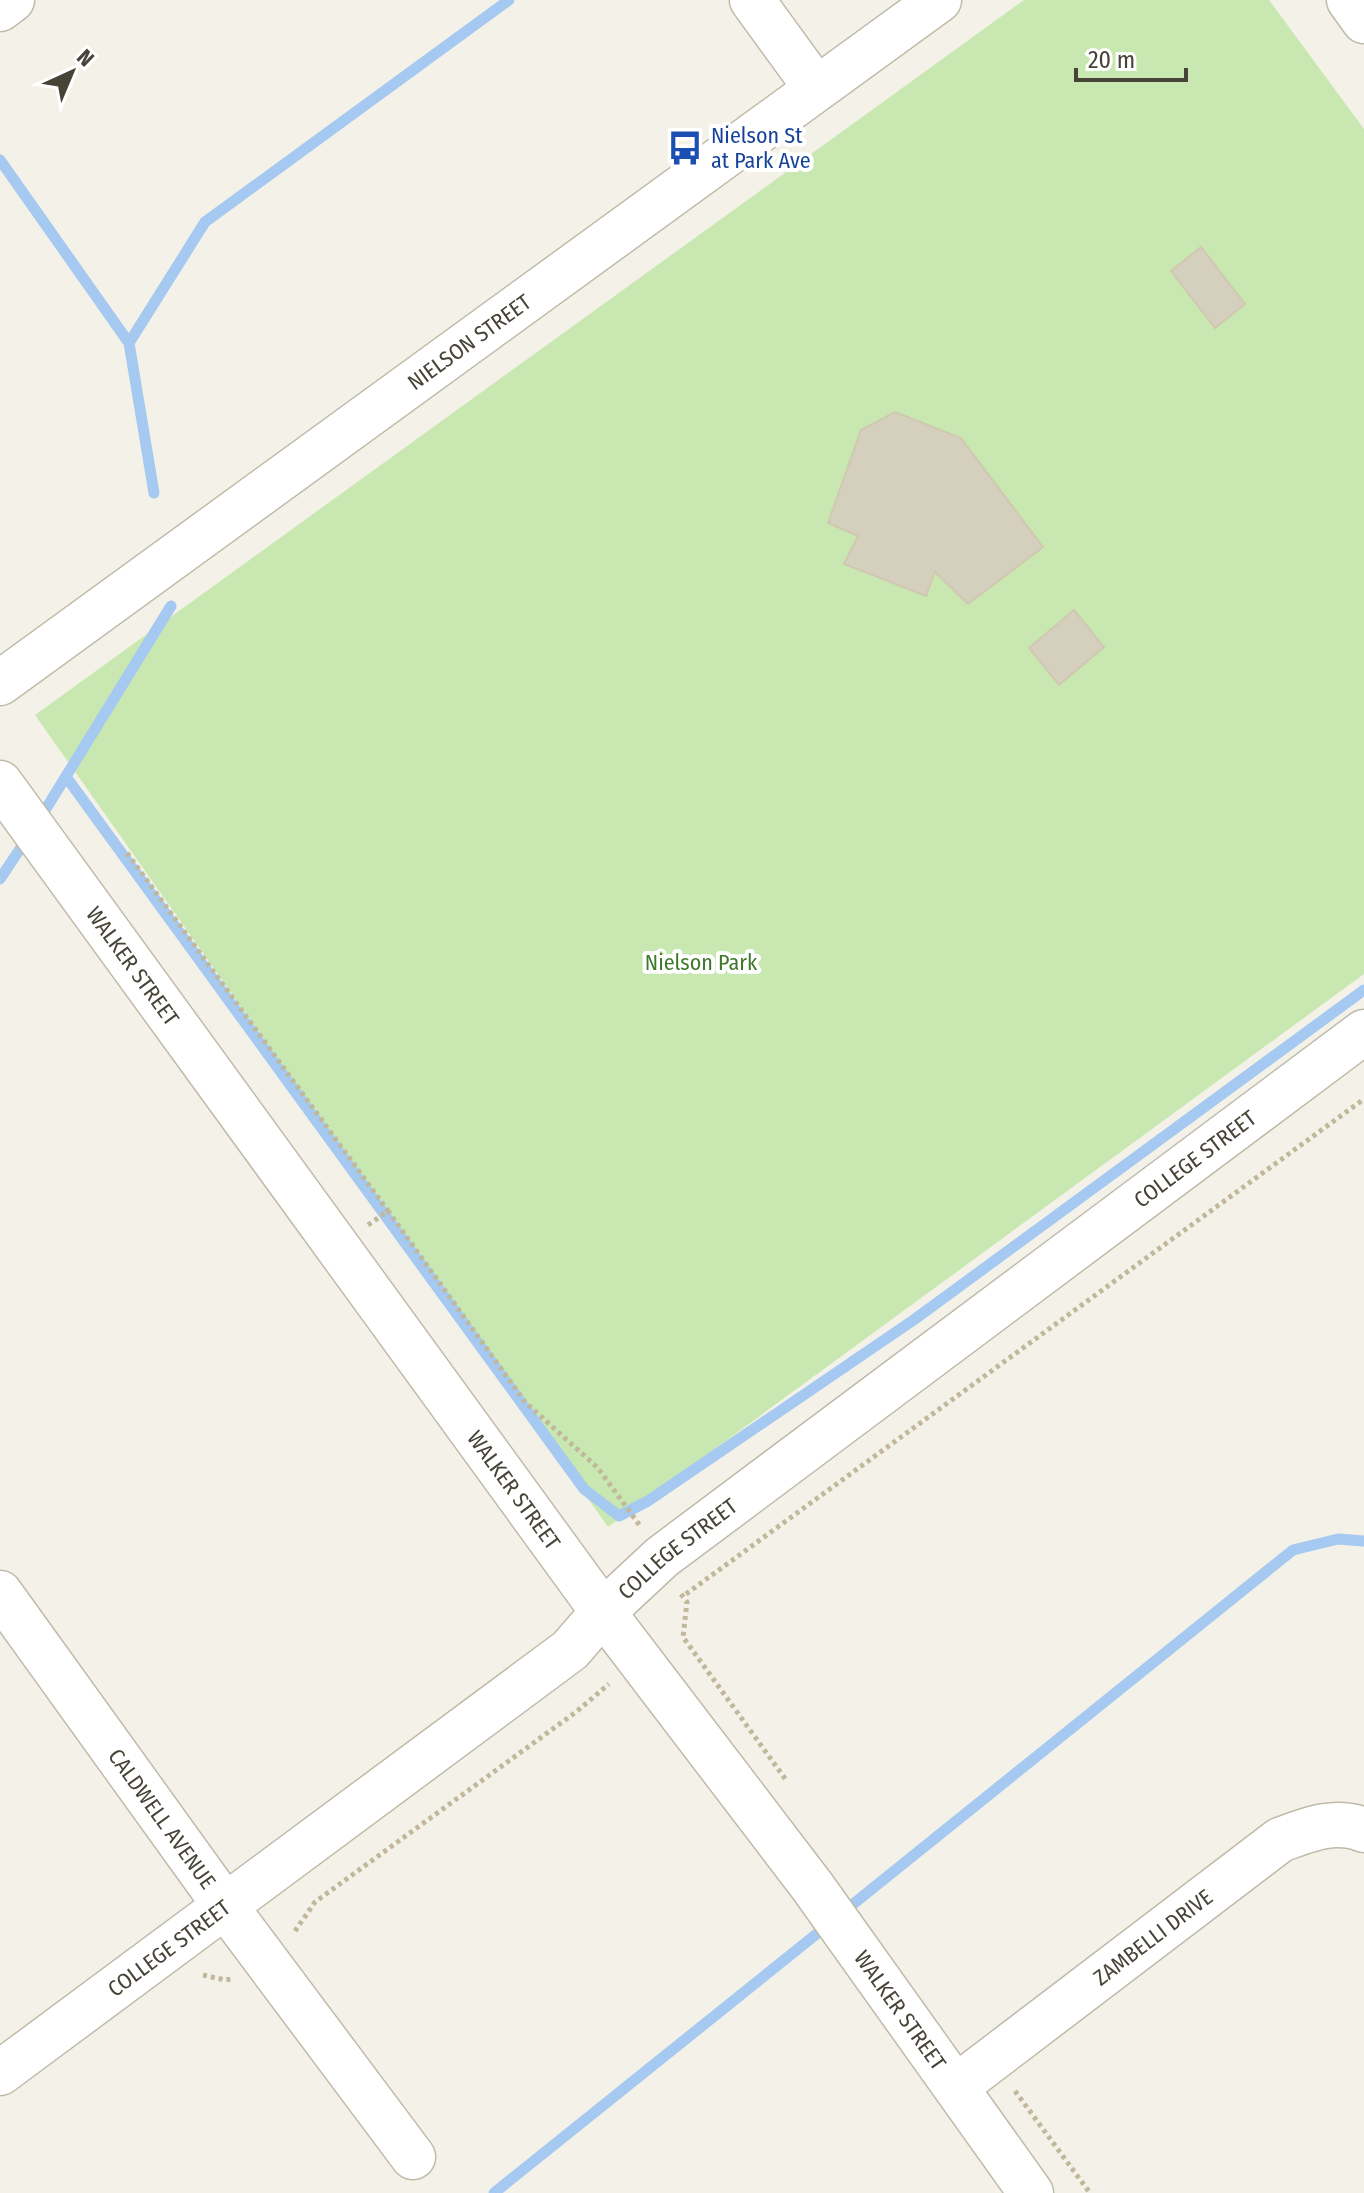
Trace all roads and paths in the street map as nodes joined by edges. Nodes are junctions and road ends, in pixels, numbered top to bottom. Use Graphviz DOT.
graph roads {
  1 [pos="12,0"];
  2 [pos="752,0"];
  3 [pos="939,0"];
  4 [pos="1349,0"];
  5 [pos="0,9"];
  6 [pos="1364,21"];
  7 [pos="816,88"];
  8 [pos="0,683"];
  9 [pos="12,800"];
  10 [pos="127,853"];
  11 [pos="1364,1032"];
  12 [pos="1364,1099"];
  13 [pos="388,1211"];
  14 [pos="338,1247"];
  15 [pos="647,1537"];
  16 [pos="677,1588"];
  17 [pos="0,1593"];
  18 [pos="683,1596"];
  19 [pos="603,1612"];
  20 [pos="613,1681"];
  21 [pos="791,1786"];
  22 [pos="1364,1830"];
  23 [pos="226,1907"];
  24 [pos="295,1931"];
  25 [pos="0,2073"];
  26 [pos="1006,2078"];
  27 [pos="957,2086"];
  28 [pos="413,2157"];
  29 [pos="1031,2193"];
  30 [pos="1090,2193"];
  1 -- 5 [label="street"];
  2 -- 7 [label="street"];
  3 -- 7 [label="street, NIELSON STREET"];
  4 -- 6 [label="street"];
  7 -- 8 [label="street, NIELSON STREET"];
  9 -- 14 [label="street, WALKER STREET"];
  10 -- 13 [label="path"];
  11 -- 19 [label="street, COLLEGE STREET"];
  12 -- 18 [label="path"];
  13 -- 14 [label="path"];
  13 -- 15 [label="path"];
  14 -- 19 [label="street, WALKER STREET"];
  16 -- 18 [label="path"];
  17 -- 23 [label="street, CALDWELL AVENUE"];
  18 -- 21 [label="path"];
  19 -- 23 [label="street, COLLEGE STREET"];
  19 -- 27 [label="street, WALKER STREET"];
  20 -- 24 [label="path"];
  22 -- 27 [label="street, ZAMBELLI DRIVE"];
  23 -- 25 [label="street, COLLEGE STREET"];
  23 -- 28 [label="street, CALDWELL AVENUE"];
  26 -- 30 [label="path"];
  27 -- 29 [label="street, WALKER STREET"];
}
